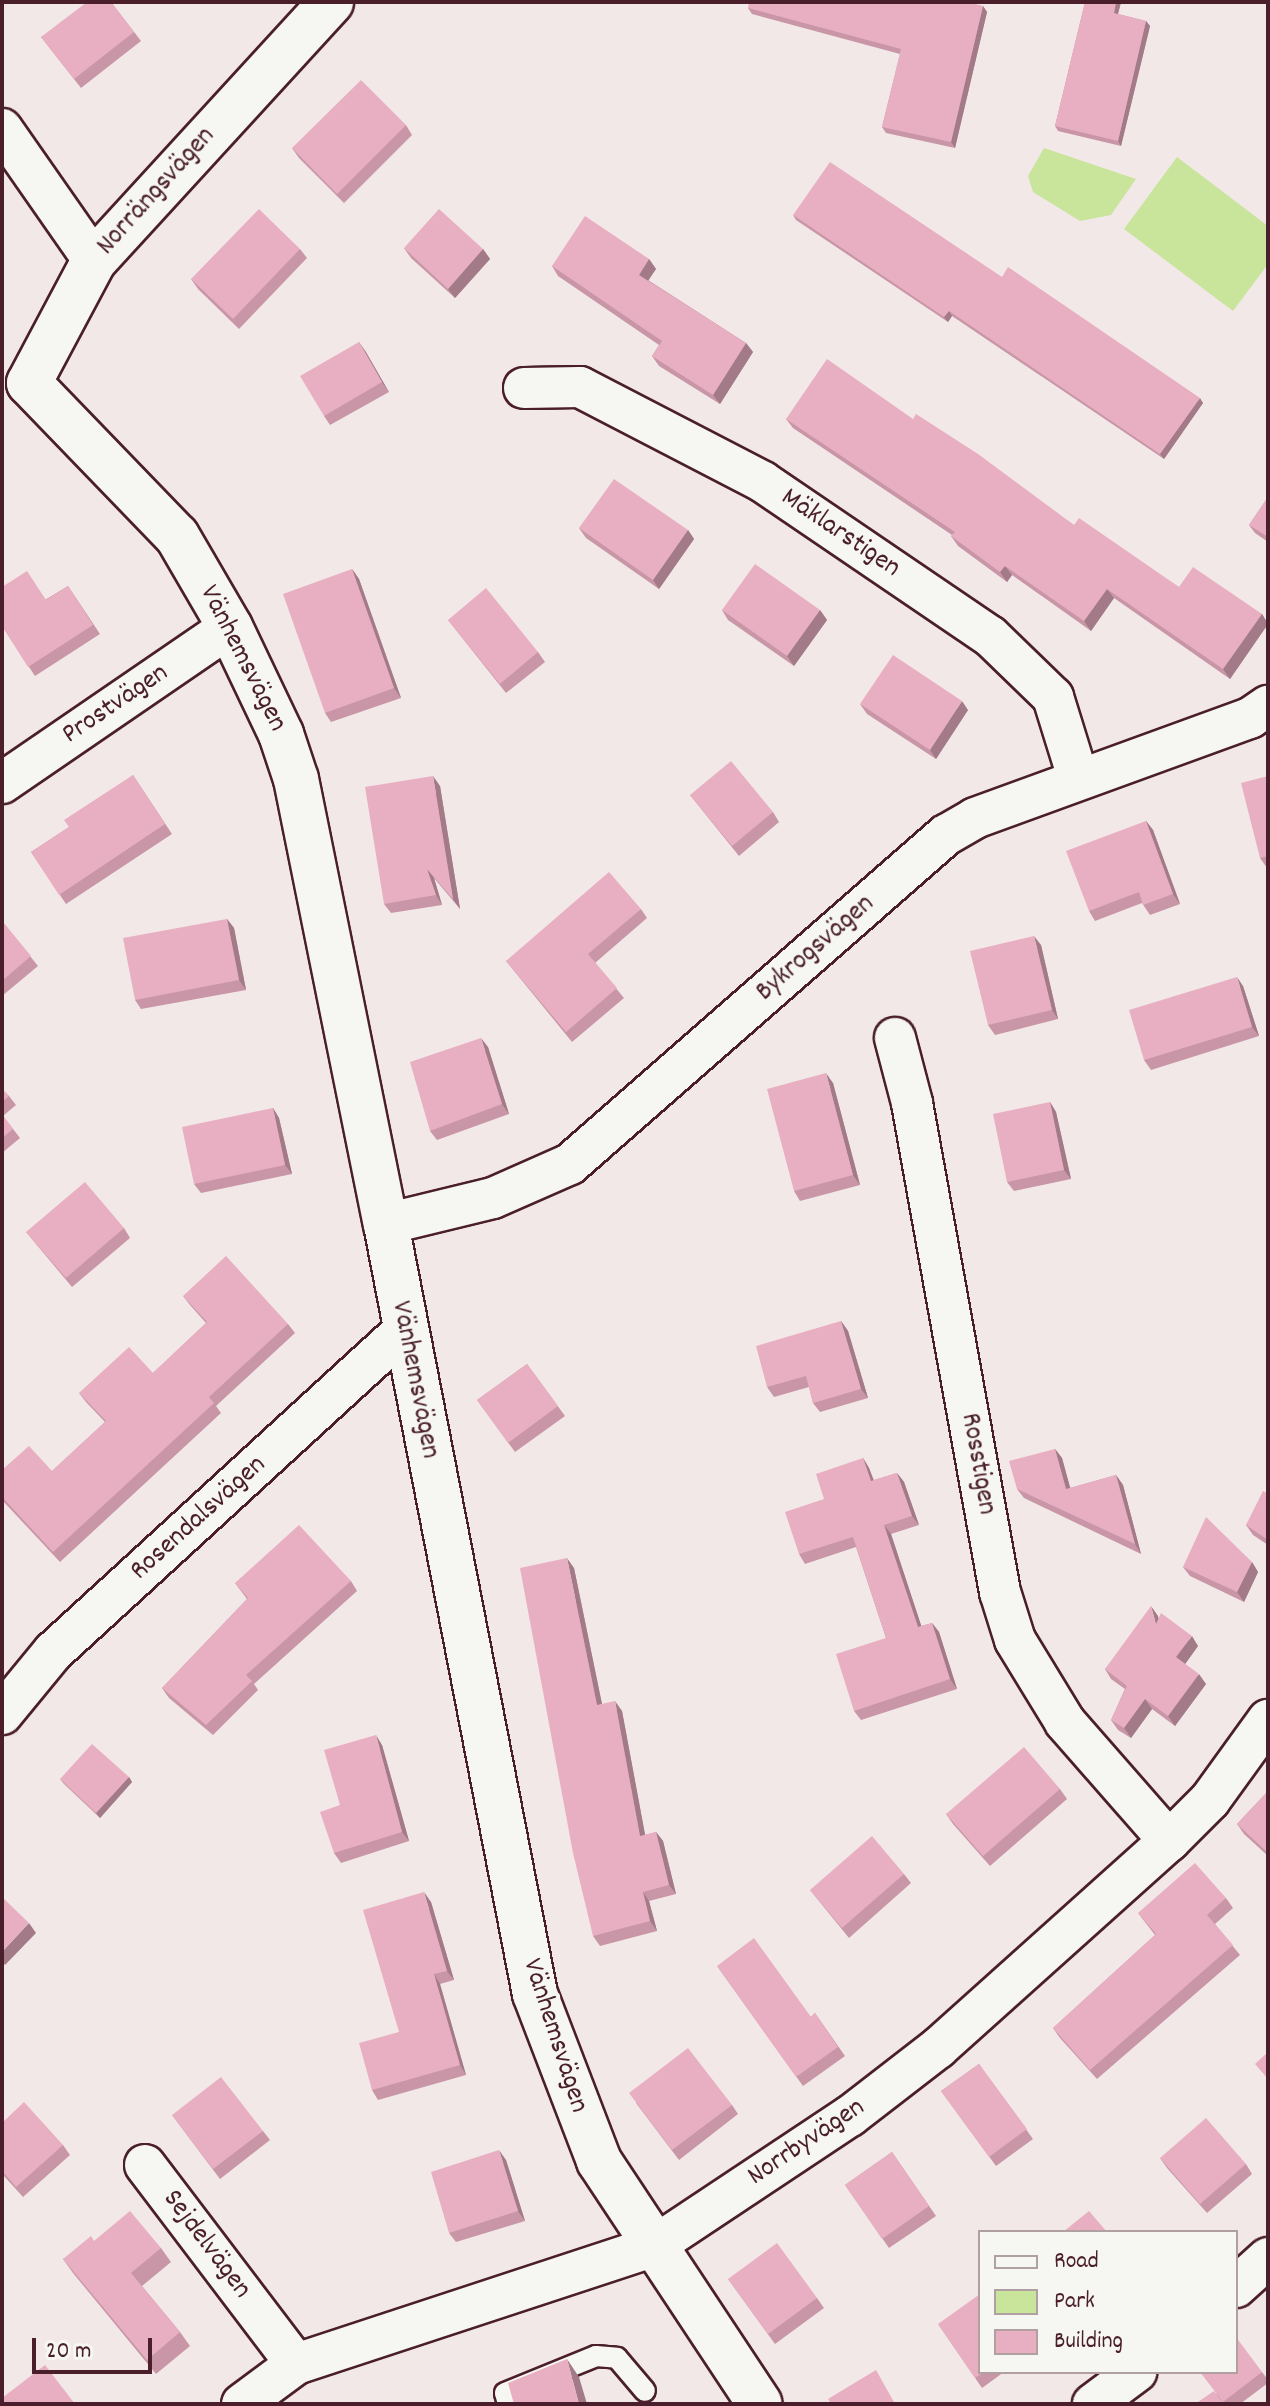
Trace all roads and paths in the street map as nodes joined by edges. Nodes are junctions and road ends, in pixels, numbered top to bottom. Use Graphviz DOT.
graph roads {
  1 [pos="331,2"];
  2 [pos="2,129"];
  3 [pos="94,261"];
  4 [pos="16,382"];
  5 [pos="524,388"];
  6 [pos="230,627"];
  7 [pos="1268,706"];
  8 [pos="1078,778"];
  9 [pos="2,783"];
  10 [pos="895,1038"];
  11 [pos="386,1224"];
  12 [pos="403,1331"];
  13 [pos="2,1714"];
  14 [pos="1268,1720"];
  15 [pos="1169,1841"];
  16 [pos="145,2165"];
  17 [pos="654,2246"];
  18 [pos="1268,2258"];
  19 [pos="1238,2285"];
  20 [pos="296,2364"];
  21 [pos="1133,2374"];
  22 [pos="645,2391"];
  23 [pos="242,2404"];
  24 [pos="508,2404"];
  25 [pos="760,2404"];
  26 [pos="1093,2404"];
  1 -- 3 [label="street, Norrängsvägen"];
  2 -- 3 [label="street"];
  3 -- 4 [label="street, Norrängsvägen"];
  4 -- 6 [label="street, Vänhemsvägen"];
  5 -- 8 [label="street, Mäklarstigen"];
  6 -- 9 [label="street, Prostvägen"];
  6 -- 11 [label="street, Vänhemsvägen"];
  7 -- 8 [label="street, Bykrogsvägen"];
  8 -- 11 [label="street, Bykrogsvägen"];
  10 -- 15 [label="street, Rosstigen"];
  11 -- 12 [label="street, Vänhemsvägen"];
  12 -- 13 [label="street, Rosendalsvägen"];
  12 -- 17 [label="street, Vänhemsvägen"];
  14 -- 15 [label="street, Norrbyvägen"];
  15 -- 17 [label="street, Norrbyvägen"];
  16 -- 20 [label="street, Sejdelvägen"];
  17 -- 20 [label="street, Norrbyvägen"];
  17 -- 25 [label="street, Vänhemsvägen"];
  18 -- 19 [label="street"];
  20 -- 23 [label="street, Norrbyvägen"];
  21 -- 26 [label="street"];
  22 -- 24 [label="lane"];
}
